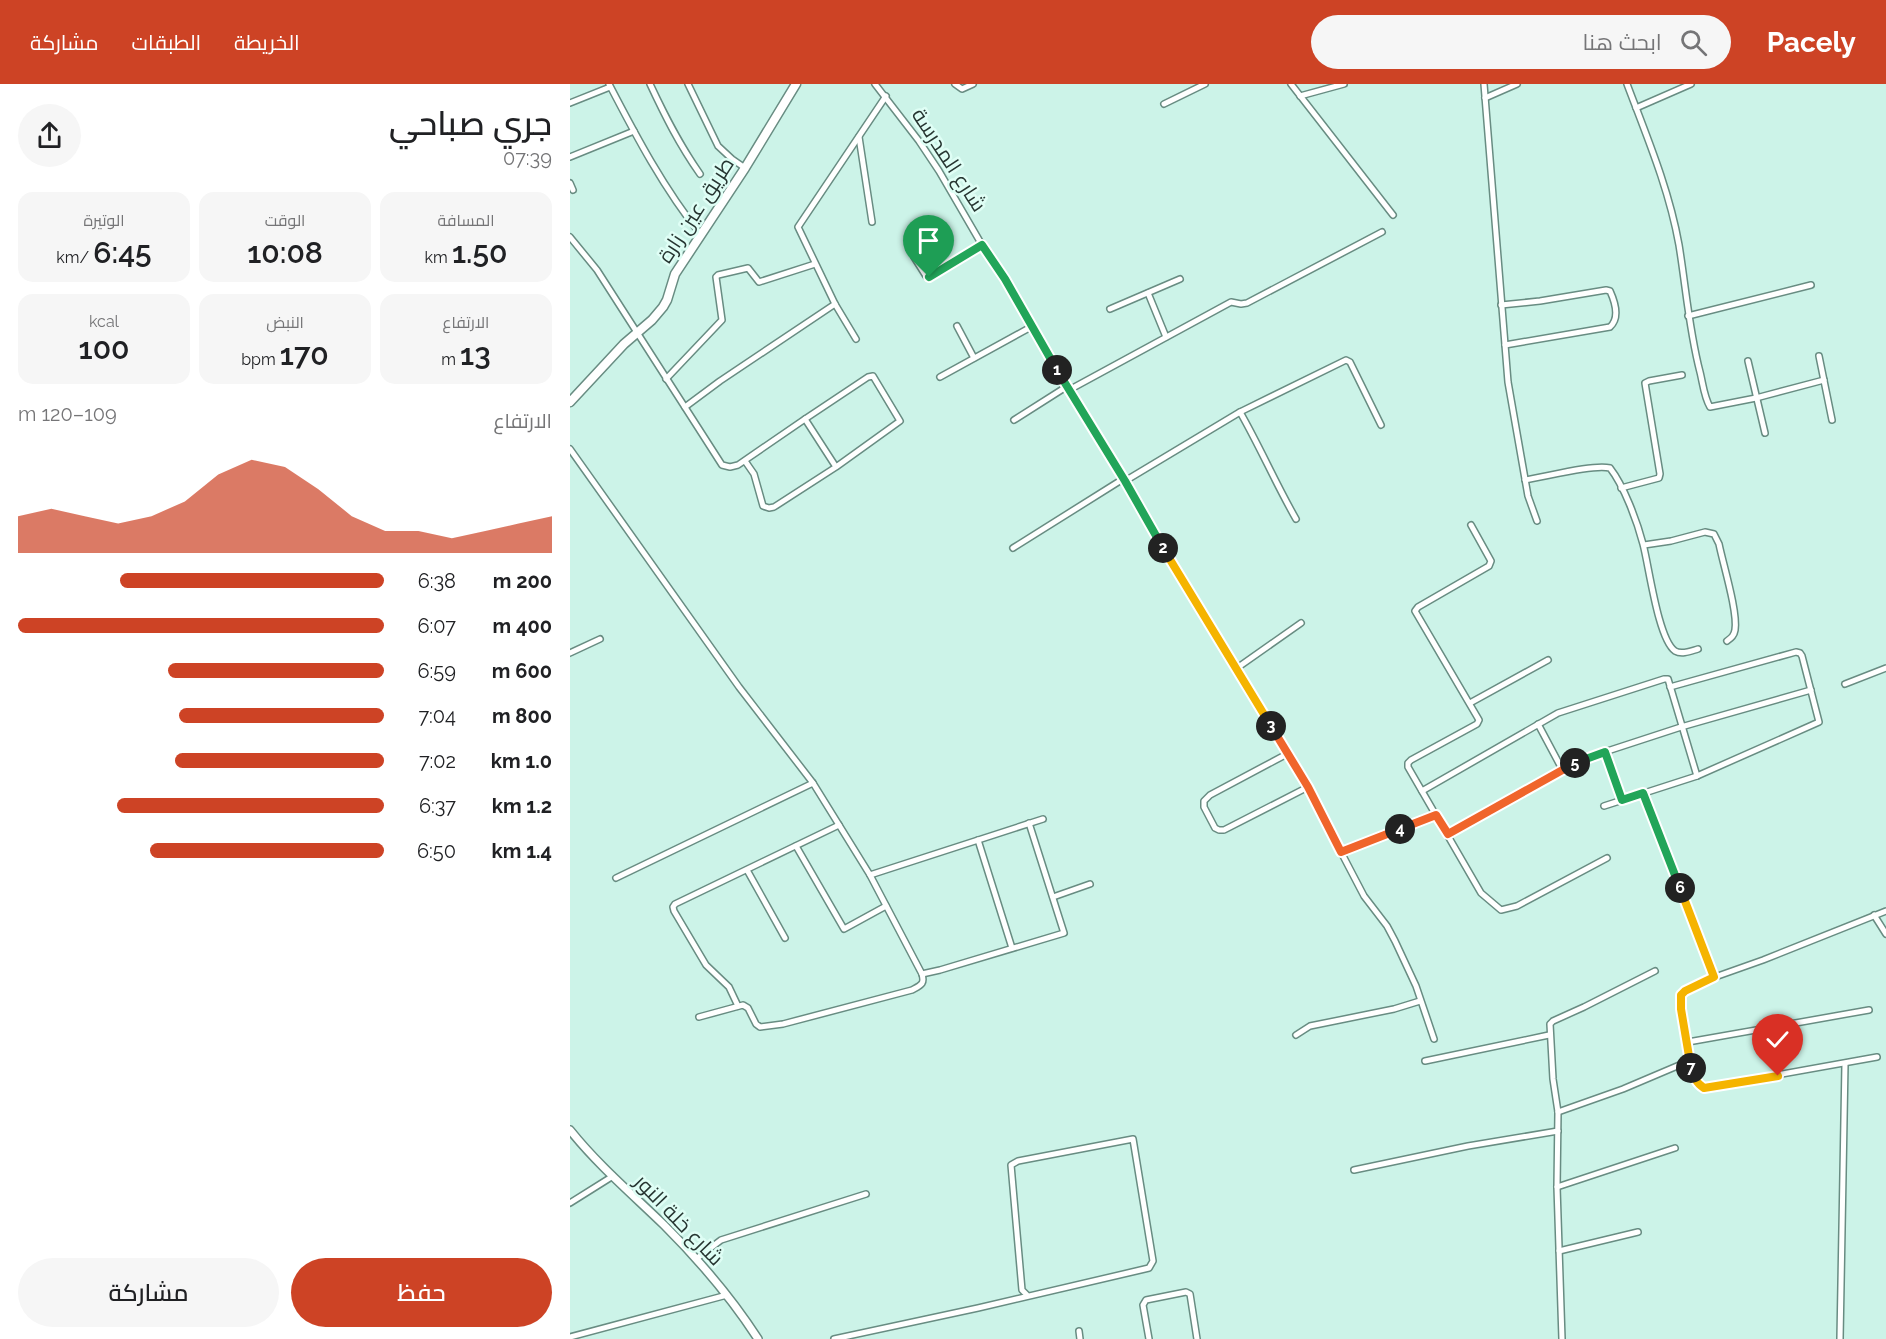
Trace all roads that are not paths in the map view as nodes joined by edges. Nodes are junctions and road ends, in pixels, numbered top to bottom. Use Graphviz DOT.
graph roads {
  1 [pos="650,84"];
  2 [pos="688,84"];
  3 [pos="796,84"];
  4 [pos="955,84"];
  5 [pos="974,84"];
  6 [pos="1205,84"];
  7 [pos="1291,84"];
  8 [pos="1344,84"];
  9 [pos="1484,84"];
  10 [pos="1517,84"];
  11 [pos="1627,84"];
  12 [pos="1691,84"];
  13 [pos="878,85"];
  14 [pos="609,86"];
  15 [pos="886,96"];
  16 [pos="1300,96"];
  17 [pos="1485,98"];
  18 [pos="570,103"];
  19 [pos="1164,104"];
  20 [pos="1636,108"];
  21 [pos="634,131"];
  22 [pos="859,137"];
  23 [pos="570,157"];
  24 [pos="745,168"];
  25 [pos="700,174"];
  26 [pos="570,183"];
  27 [pos="573,190"];
  28 [pos="1393,215"];
  29 [pos="872,222"];
  30 [pos="1382,232"];
  31 [pos="701,235"];
  32 [pos="570,237"];
  33 [pos="982,245"];
  34 [pos="914,257"];
  35 [pos="815,264"];
  36 [pos="1180,279"];
  37 [pos="1811,285"];
  38 [pos="1148,293"];
  39 [pos="835,304"];
  40 [pos="1501,305"];
  41 [pos="1110,309"];
  42 [pos="1688,316"];
  43 [pos="957,326"];
  44 [pos="1031,327"];
  45 [pos="637,333"];
  46 [pos="1166,337"];
  47 [pos="856,339"];
  48 [pos="1504,345"];
  49 [pos="1819,356"];
  50 [pos="974,358"];
  51 [pos="1748,361"];
  52 [pos="1682,375"];
  53 [pos="940,376"];
  54 [pos="666,379"];
  55 [pos="1824,380"];
  56 [pos="1068,389"];
  57 [pos="1756,398"];
  58 [pos="570,402"];
  59 [pos="685,407"];
  60 [pos="1240,412"];
  61 [pos="805,419"];
  62 [pos="1014,420"];
  63 [pos="1832,420"];
  64 [pos="1381,425"];
  65 [pos="1765,433"];
  66 [pos="570,449"];
  67 [pos="745,461"];
  68 [pos="836,467"];
  69 [pos="1124,480"];
  70 [pos="1525,480"];
  71 [pos="1621,488"];
  72 [pos="1296,519"];
  73 [pos="1538,520"];
  74 [pos="1471,525"];
  75 [pos="1644,545"];
  76 [pos="1012,548"];
  77 [pos="1301,623"];
  78 [pos="600,639"];
  79 [pos="1726,641"];
  80 [pos="1698,649"];
  81 [pos="570,653"];
  82 [pos="1548,660"];
  83 [pos="1237,668"];
  84 [pos="1886,668"];
  85 [pos="1845,684"];
  86 [pos="1670,687"];
  87 [pos="1811,690"];
  88 [pos="1470,703"];
  89 [pos="1538,724"];
  90 [pos="1682,727"];
  91 [pos="1605,752"];
  92 [pos="1287,754"];
  93 [pos="1562,769"];
  94 [pos="1697,776"];
  95 [pos="813,783"];
  96 [pos="1308,787"];
  97 [pos="1422,790"];
  98 [pos="1643,793"];
  99 [pos="1622,800"];
  100 [pos="1604,806"];
  101 [pos="1436,815"];
  102 [pos="1043,819"];
  103 [pos="1029,824"];
  104 [pos="839,825"];
  105 [pos="1448,834"];
  106 [pos="978,840"];
  107 [pos="796,846"];
  108 [pos="1341,852"];
  109 [pos="1607,858"];
  110 [pos="747,870"];
  111 [pos="870,875"];
  112 [pos="616,878"];
  113 [pos="1090,884"];
  114 [pos="1053,897"];
  115 [pos="886,906"];
  116 [pos="1886,910"];
  117 [pos="1874,915"];
  118 [pos="1886,934"];
  119 [pos="785,938"];
  120 [pos="1012,948"];
  121 [pos="1655,971"];
  122 [pos="922,974"];
  123 [pos="1714,977"];
  124 [pos="1420,1000"];
  125 [pos="738,1006"];
  126 [pos="1869,1010"];
  127 [pos="699,1017"];
  128 [pos="1296,1035"];
  129 [pos="1550,1035"];
  130 [pos="1434,1039"];
  131 [pos="1688,1042"];
  132 [pos="1877,1057"];
  133 [pos="1425,1061"];
  134 [pos="1689,1061"];
  135 [pos="1845,1064"];
  136 [pos="1558,1112"];
  137 [pos="570,1130"];
  138 [pos="1558,1131"];
  139 [pos="1675,1148"];
  140 [pos="1354,1170"];
  141 [pos="613,1176"];
  142 [pos="1557,1187"];
  143 [pos="866,1194"];
  144 [pos="570,1203"];
  145 [pos="1638,1232"];
  146 [pos="1559,1251"];
  147 [pos="696,1259"];
  148 [pos="728,1295"];
  149 [pos="1028,1296"];
  150 [pos="1079,1331"];
  151 [pos="570,1337"];
  152 [pos="758,1339"];
  153 [pos="834,1339"];
  154 [pos="1080,1339"];
  155 [pos="1149,1339"];
  156 [pos="1197,1339"];
  157 [pos="1562,1339"];
  158 [pos="1840,1339"];
  1 -- 25 [label="street"];
  2 -- 24 [label="street"];
  3 -- 24 [label="main road, طريق عين زارة"];
  4 -- 5 [label="street"];
  6 -- 19 [label="street"];
  7 -- 16 [label="street"];
  8 -- 16 [label="street"];
  9 -- 17 [label="street"];
  10 -- 17 [label="street"];
  11 -- 20 [label="street"];
  12 -- 20 [label="street"];
  13 -- 15 [label="street, شارع المدرسة"];
  14 -- 18 [label="street"];
  14 -- 21 [label="street"];
  15 -- 22 [label="street"];
  15 -- 33 [label="street, شارع المدرسة"];
  16 -- 28 [label="street"];
  17 -- 40 [label="street"];
  20 -- 42 [label="street"];
  21 -- 23 [label="street"];
  21 -- 31 [label="street"];
  22 -- 29 [label="street"];
  22 -- 35 [label="street"];
  24 -- 31 [label="main road, طريق عين زارة"];
  26 -- 27 [label="street"];
  30 -- 46 [label="street"];
  31 -- 45 [label="main road, طريق عين زارة"];
  32 -- 45 [label="street"];
  33 -- 34 [label="street"];
  33 -- 44 [label="street, شارع المدرسة"];
  35 -- 39 [label="street"];
  35 -- 54 [label="street"];
  36 -- 38 [label="street"];
  37 -- 42 [label="street"];
  38 -- 41 [label="street"];
  38 -- 46 [label="street"];
  39 -- 47 [label="street"];
  39 -- 59 [label="street"];
  40 -- 48 [label="street"];
  40 -- 48 [label="street"];
  42 -- 57 [label="street"];
  43 -- 50 [label="street"];
  44 -- 50 [label="street"];
  44 -- 56 [label="street, شارع المدرسة"];
  45 -- 54 [label="street"];
  45 -- 58 [label="main road, طريق عين زارة"];
  46 -- 56 [label="street"];
  48 -- 70 [label="street"];
  49 -- 55 [label="street"];
  50 -- 53 [label="street"];
  51 -- 57 [label="street"];
  52 -- 71 [label="street"];
  54 -- 59 [label="street"];
  55 -- 57 [label="street"];
  55 -- 63 [label="street"];
  56 -- 62 [label="street"];
  56 -- 69 [label="street, شارع المدرسة"];
  57 -- 65 [label="street"];
  59 -- 67 [label="street"];
  60 -- 64 [label="street"];
  60 -- 69 [label="street"];
  60 -- 72 [label="street"];
  61 -- 67 [label="street"];
  61 -- 68 [label="street"];
  61 -- 68 [label="street"];
  66 -- 95 [label="street"];
  67 -- 68 [label="street"];
  69 -- 76 [label="street"];
  69 -- 83 [label="street, شارع المدرسة"];
  70 -- 71 [label="street"];
  70 -- 73 [label="street"];
  71 -- 75 [label="street"];
  74 -- 88 [label="street"];
  75 -- 79 [label="street"];
  75 -- 80 [label="street"];
  77 -- 83 [label="street"];
  78 -- 81 [label="street"];
  82 -- 88 [label="street"];
  83 -- 92 [label="street, شارع المدرسة"];
  84 -- 85 [label="street"];
  86 -- 87 [label="street"];
  86 -- 89 [label="street"];
  86 -- 90 [label="street"];
  87 -- 90 [label="street"];
  87 -- 94 [label="street"];
  88 -- 97 [label="street"];
  89 -- 93 [label="street"];
  89 -- 97 [label="street"];
  90 -- 91 [label="street"];
  90 -- 94 [label="street"];
  91 -- 93 [label="street"];
  91 -- 99 [label="street"];
  92 -- 96 [label="street, شارع المدرسة"];
  92 -- 96 [label="street"];
  93 -- 105 [label="street"];
  94 -- 98 [label="street"];
  95 -- 104 [label="street"];
  95 -- 112 [label="street"];
  96 -- 108 [label="street, شارع المدرسة"];
  97 -- 101 [label="street"];
  98 -- 99 [label="street"];
  98 -- 123 [label="street"];
  99 -- 100 [label="street"];
  101 -- 105 [label="street"];
  101 -- 108 [label="street"];
  102 -- 103 [label="street"];
  103 -- 106 [label="street"];
  103 -- 114 [label="street"];
  104 -- 107 [label="street"];
  104 -- 111 [label="street"];
  105 -- 109 [label="street"];
  106 -- 111 [label="street"];
  106 -- 120 [label="street"];
  107 -- 110 [label="street"];
  107 -- 115 [label="street"];
  108 -- 124 [label="street, شارع المدرسة"];
  110 -- 119 [label="street"];
  110 -- 125 [label="street"];
  111 -- 115 [label="street"];
  113 -- 114 [label="street"];
  114 -- 120 [label="street"];
  115 -- 122 [label="street"];
  116 -- 117 [label="street"];
  117 -- 118 [label="street"];
  117 -- 123 [label="street"];
  120 -- 122 [label="street"];
  121 -- 129 [label="street"];
  122 -- 125 [label="street"];
  123 -- 131 [label="street"];
  124 -- 128 [label="street"];
  124 -- 130 [label="street, شارع المدرسة"];
  125 -- 127 [label="street"];
  126 -- 131 [label="street"];
  129 -- 133 [label="street"];
  129 -- 136 [label="street"];
  131 -- 134 [label="street"];
  132 -- 135 [label="street"];
  134 -- 135 [label="street"];
  134 -- 136 [label="street"];
  135 -- 158 [label="street"];
  136 -- 138 [label="street"];
  137 -- 141 [label="street, شارع خلة النور"];
  138 -- 140 [label="street"];
  138 -- 142 [label="street"];
  139 -- 142 [label="street"];
  141 -- 144 [label="street"];
  141 -- 147 [label="street, شارع خلة النور"];
  142 -- 146 [label="street"];
  143 -- 147 [label="street"];
  145 -- 146 [label="street"];
  146 -- 157 [label="street"];
  147 -- 148 [label="street, شارع خلة النور"];
  148 -- 151 [label="street"];
  148 -- 152 [label="street, شارع خلة النور"];
  149 -- 149 [label="street"];
  149 -- 153 [label="street"];
  150 -- 154 [label="street"];
  155 -- 156 [label="street"];
}
